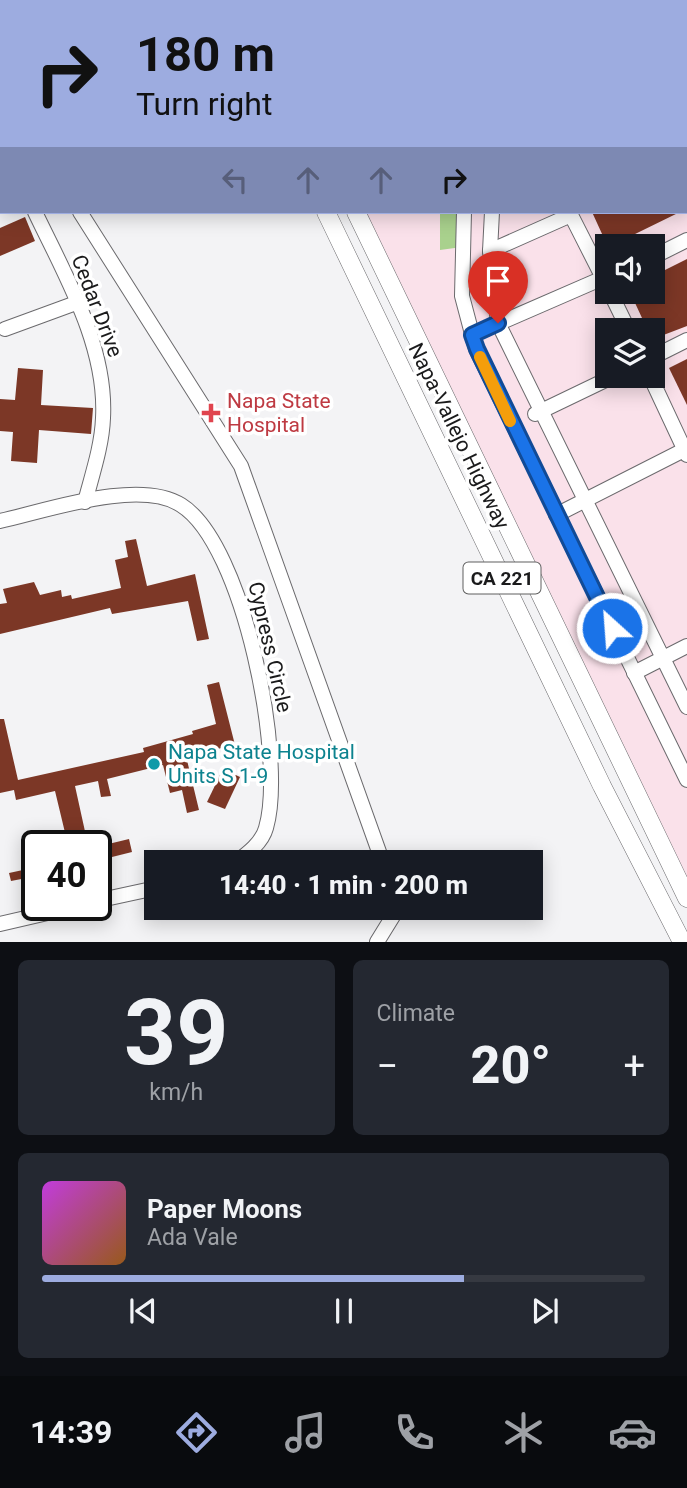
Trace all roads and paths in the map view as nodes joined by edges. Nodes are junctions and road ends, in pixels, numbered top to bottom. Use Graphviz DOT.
graph roads {
  1 [pos="36,214"];
  2 [pos="81,214"];
  3 [pos="327,214"];
  4 [pos="357,214"];
  5 [pos="464,214"];
  6 [pos="492,214"];
  7 [pos="687,240"];
  8 [pos="490,251"];
  9 [pos="665,251"];
  10 [pos="595,260"];
  11 [pos="595,287"];
  12 [pos="76,303"];
  13 [pos="498,323"];
  14 [pos="5,329"];
  15 [pos="472,335"];
  16 [pos="687,340"];
  17 [pos="665,351"];
  18 [pos="595,385"];
  19 [pos="656,388"];
  20 [pos="538,413"];
  21 [pos="686,452"];
  22 [pos="584,500"];
  23 [pos="85,502"];
  24 [pos="556,515"];
  25 [pos="0,521"];
  26 [pos="687,646"];
  27 [pos="663,658"];
  28 [pos="634,673"];
  29 [pos="687,707"];
  30 [pos="687,780"];
  31 [pos="252,850"];
  32 [pos="378,850"];
  33 [pos="144,891"];
  34 [pos="112,898"];
  35 [pos="687,898"];
  36 [pos="21,919"];
  37 [pos="391,920"];
  38 [pos="0,924"];
  39 [pos="377,942"];
  40 [pos="682,942"];
  1 -- 12 [label="street, Cedar Drive"];
  2 -- 32 [label="street"];
  3 -- 40 [label="main road, Napa-Vallejo Highway / CA 221"];
  4 -- 35 [label="main road, Napa-Vallejo Highway / CA 221"];
  5 -- 15 [label="street"];
  6 -- 8 [label="street"];
  7 -- 9 [label="street"];
  8 -- 10 [label="street"];
  8 -- 13 [label="street"];
  11 -- 13 [label="street"];
  12 -- 14 [label="street"];
  12 -- 23 [label="street, Cedar Drive"];
  13 -- 15 [label="street"];
  13 -- 20 [label="street"];
  15 -- 24 [label="street"];
  16 -- 17 [label="street"];
  18 -- 20 [label="street"];
  19 -- 21 [label="street"];
  20 -- 22 [label="street"];
  21 -- 22 [label="street"];
  22 -- 24 [label="street"];
  22 -- 27 [label="street"];
  23 -- 25 [label="street, Cypress Circle"];
  23 -- 31 [label="street, Cypress Circle"];
  24 -- 28 [label="street"];
  26 -- 27 [label="street"];
  27 -- 28 [label="street"];
  27 -- 29 [label="street"];
  28 -- 30 [label="street"];
  33 -- 34 [label="street"];
  36 -- 38 [label="street"];
  37 -- 39 [label="street"];
}
